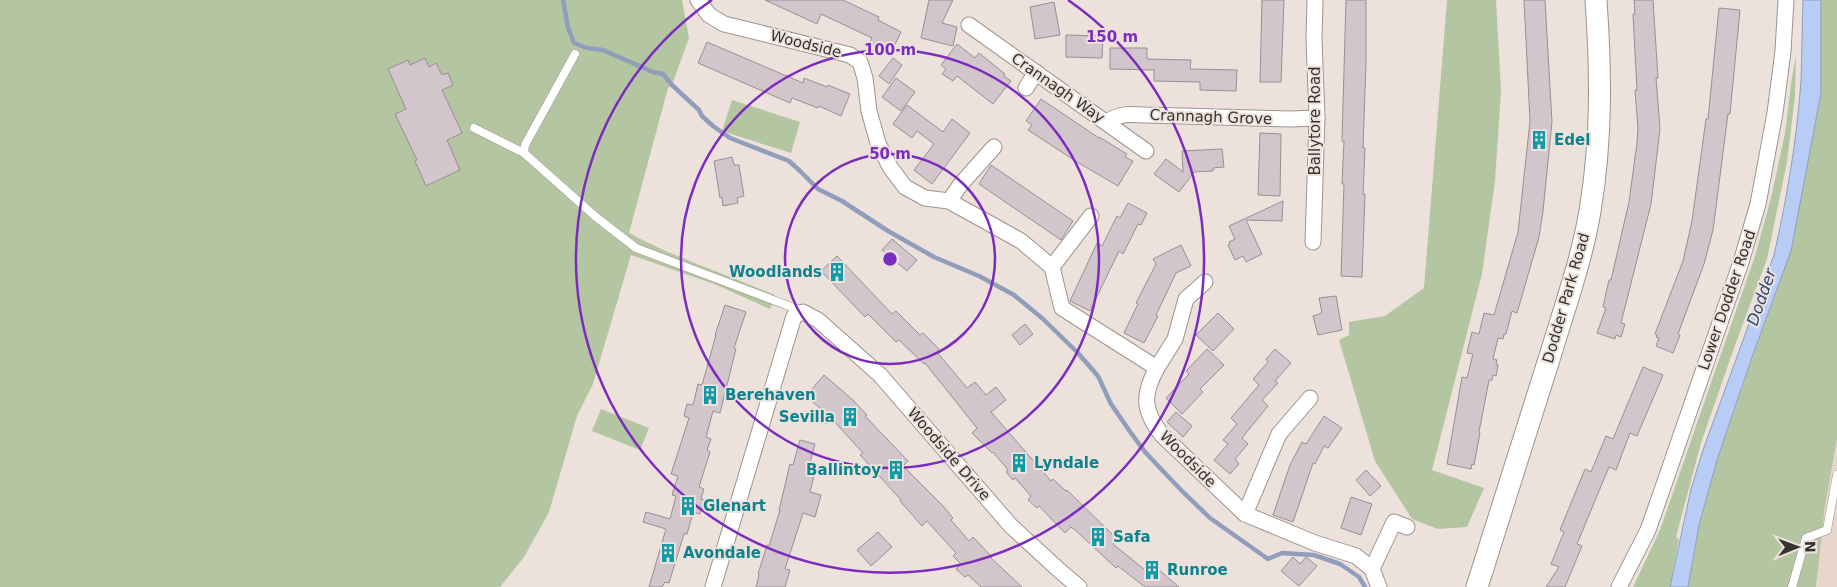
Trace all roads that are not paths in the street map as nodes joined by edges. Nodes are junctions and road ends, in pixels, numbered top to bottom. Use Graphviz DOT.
graph roads {
  1 [pos="698,0"];
  2 [pos="1315,0"];
  3 [pos="1596,0"];
  4 [pos="1786,0"];
  5 [pos="969,25"];
  6 [pos="575,54"];
  7 [pos="1036,72"];
  8 [pos="1026,88"];
  9 [pos="1317,118"];
  10 [pos="1107,122"];
  11 [pos="474,128"];
  12 [pos="994,147"];
  13 [pos="1146,151"];
  14 [pos="524,153"];
  15 [pos="949,201"];
  16 [pos="1091,216"];
  17 [pos="1313,242"];
  18 [pos="1052,267"];
  19 [pos="1205,282"];
  20 [pos="803,312"];
  21 [pos="1157,368"];
  22 [pos="1310,398"];
  23 [pos="1837,475"];
  24 [pos="1245,514"];
  25 [pos="1407,527"];
  26 [pos="1372,569"];
  27 [pos="713,587"];
  28 [pos="1079,587"];
  29 [pos="1379,587"];
  30 [pos="1477,587"];
  31 [pos="1619,587"];
  32 [pos="1792,587"];
  1 -- 15 [label="street, Woodside"];
  2 -- 9 [label="street, Ballytore Road"];
  3 -- 30 [label="main road, Dodder Park Road"];
  4 -- 31 [label="street, Lower Dodder Road"];
  5 -- 7 [label="street, Crannagh Way"];
  6 -- 14 [label="lane"];
  7 -- 8 [label="street"];
  7 -- 10 [label="street, Crannagh Way"];
  9 -- 10 [label="street, Crannagh Grove"];
  9 -- 17 [label="street, Ballytore Road"];
  10 -- 13 [label="street, Crannagh Way"];
  11 -- 14 [label="lane"];
  12 -- 15 [label="street"];
  14 -- 20 [label="lane"];
  15 -- 18 [label="street, Woodside"];
  16 -- 18 [label="street"];
  18 -- 21 [label="street"];
  19 -- 21 [label="street, Woodside"];
  20 -- 27 [label="street"];
  20 -- 28 [label="street, Woodside Drive"];
  21 -- 24 [label="street, Woodside"];
  22 -- 24 [label="street"];
  23 -- 32 [label="lane"];
  24 -- 26 [label="street, Woodside"];
  25 -- 26 [label="street"];
  26 -- 29 [label="street"];
}
